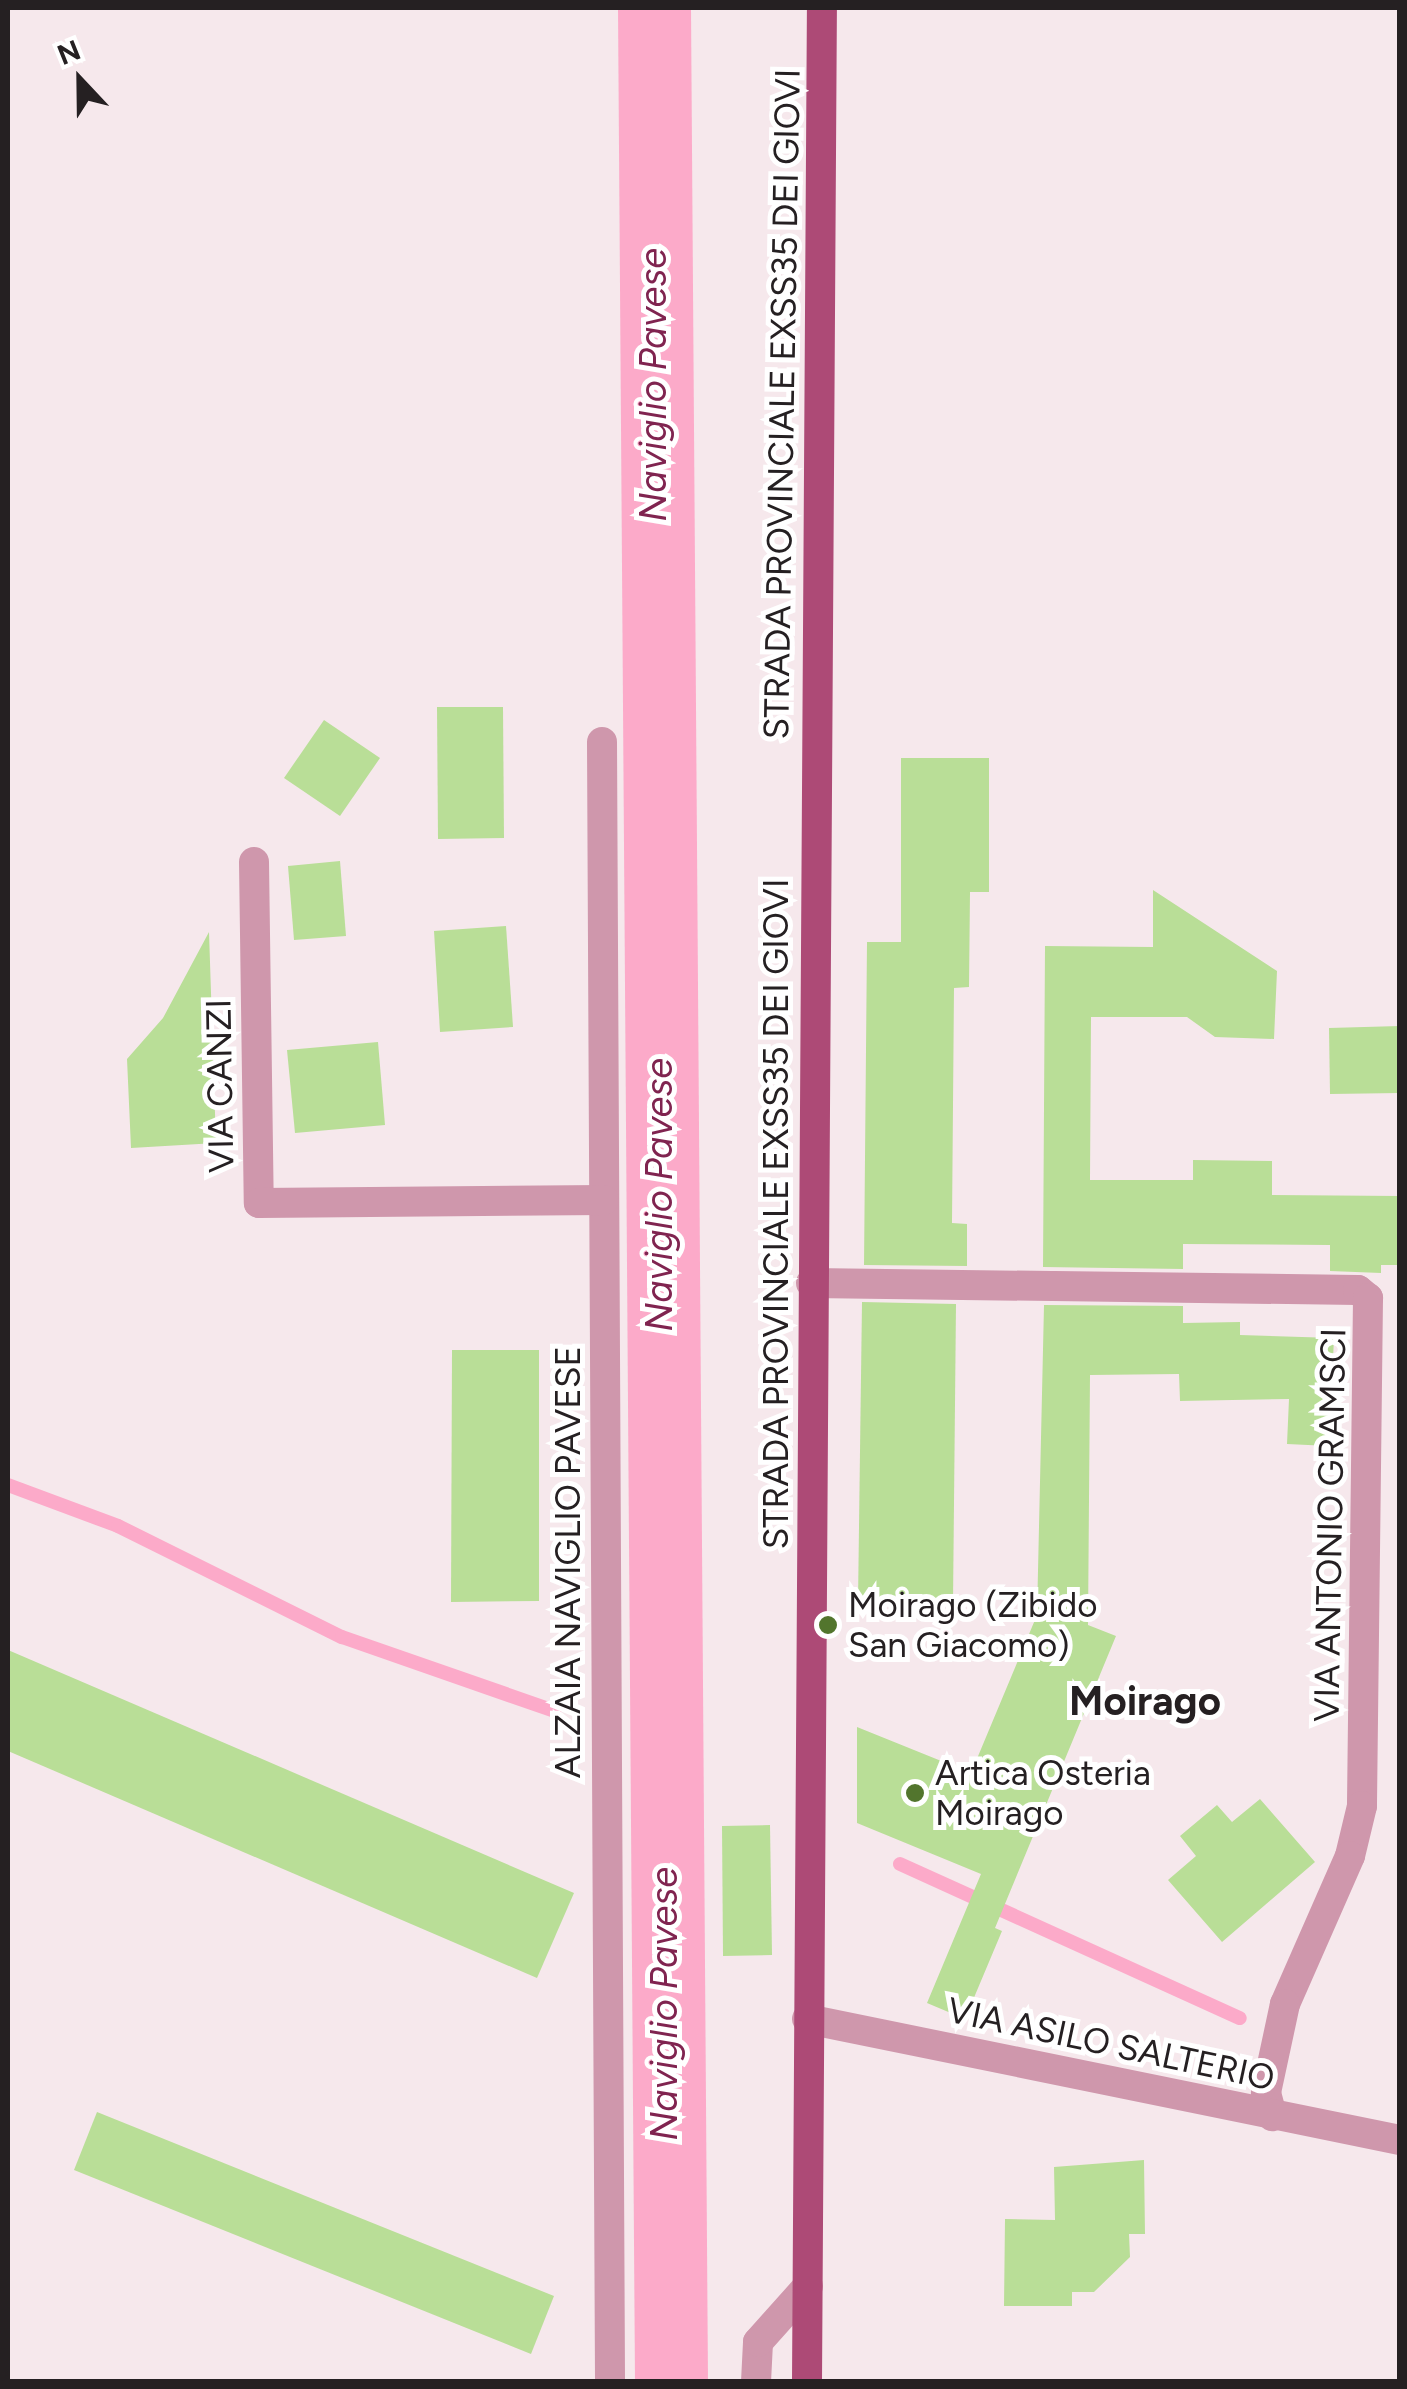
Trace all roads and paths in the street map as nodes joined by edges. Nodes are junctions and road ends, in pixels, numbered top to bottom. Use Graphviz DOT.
graph roads {
  1 [pos="822,8"];
  2 [pos="832,8"];
  3 [pos="823,47"];
  4 [pos="602,742"];
  5 [pos="254,862"];
  6 [pos="604,1200"];
  7 [pos="812,1282"];
  8 [pos="808,2019"];
  9 [pos="1272,2116"];
  10 [pos="1400,2140"];
  11 [pos="808,2286"];
  12 [pos="610,2382"];
  13 [pos="756,2382"];
  14 [pos="807,2382"];
  1 -- 3 [label="main road"];
  2 -- 3 [label="main road"];
  3 -- 7 [label="main road, STRADA PROVINCIALE EXSS35 DEI GIOVI"];
  4 -- 6 [label="street, ALZAIA NAVIGLIO PAVESE"];
  5 -- 6 [label="street, VIA CANZI"];
  6 -- 12 [label="street, ALZAIA NAVIGLIO PAVESE"];
  7 -- 8 [label="main road, STRADA PROVINCIALE EXSS35 DEI GIOVI"];
  7 -- 9 [label="street, VIA ANTONIO GRAMSCI"];
  8 -- 9 [label="street, VIA ASILO SALTERIO"];
  8 -- 11 [label="main road, STRADA PROVINCIALE EXSS35 DEI GIOVI"];
  9 -- 10 [label="street, VIA ASILO SALTERIO"];
  11 -- 13 [label="street"];
  11 -- 14 [label="main road, STRADA PROVINCIALE EXSS35 DEI GIOVI"];
}
